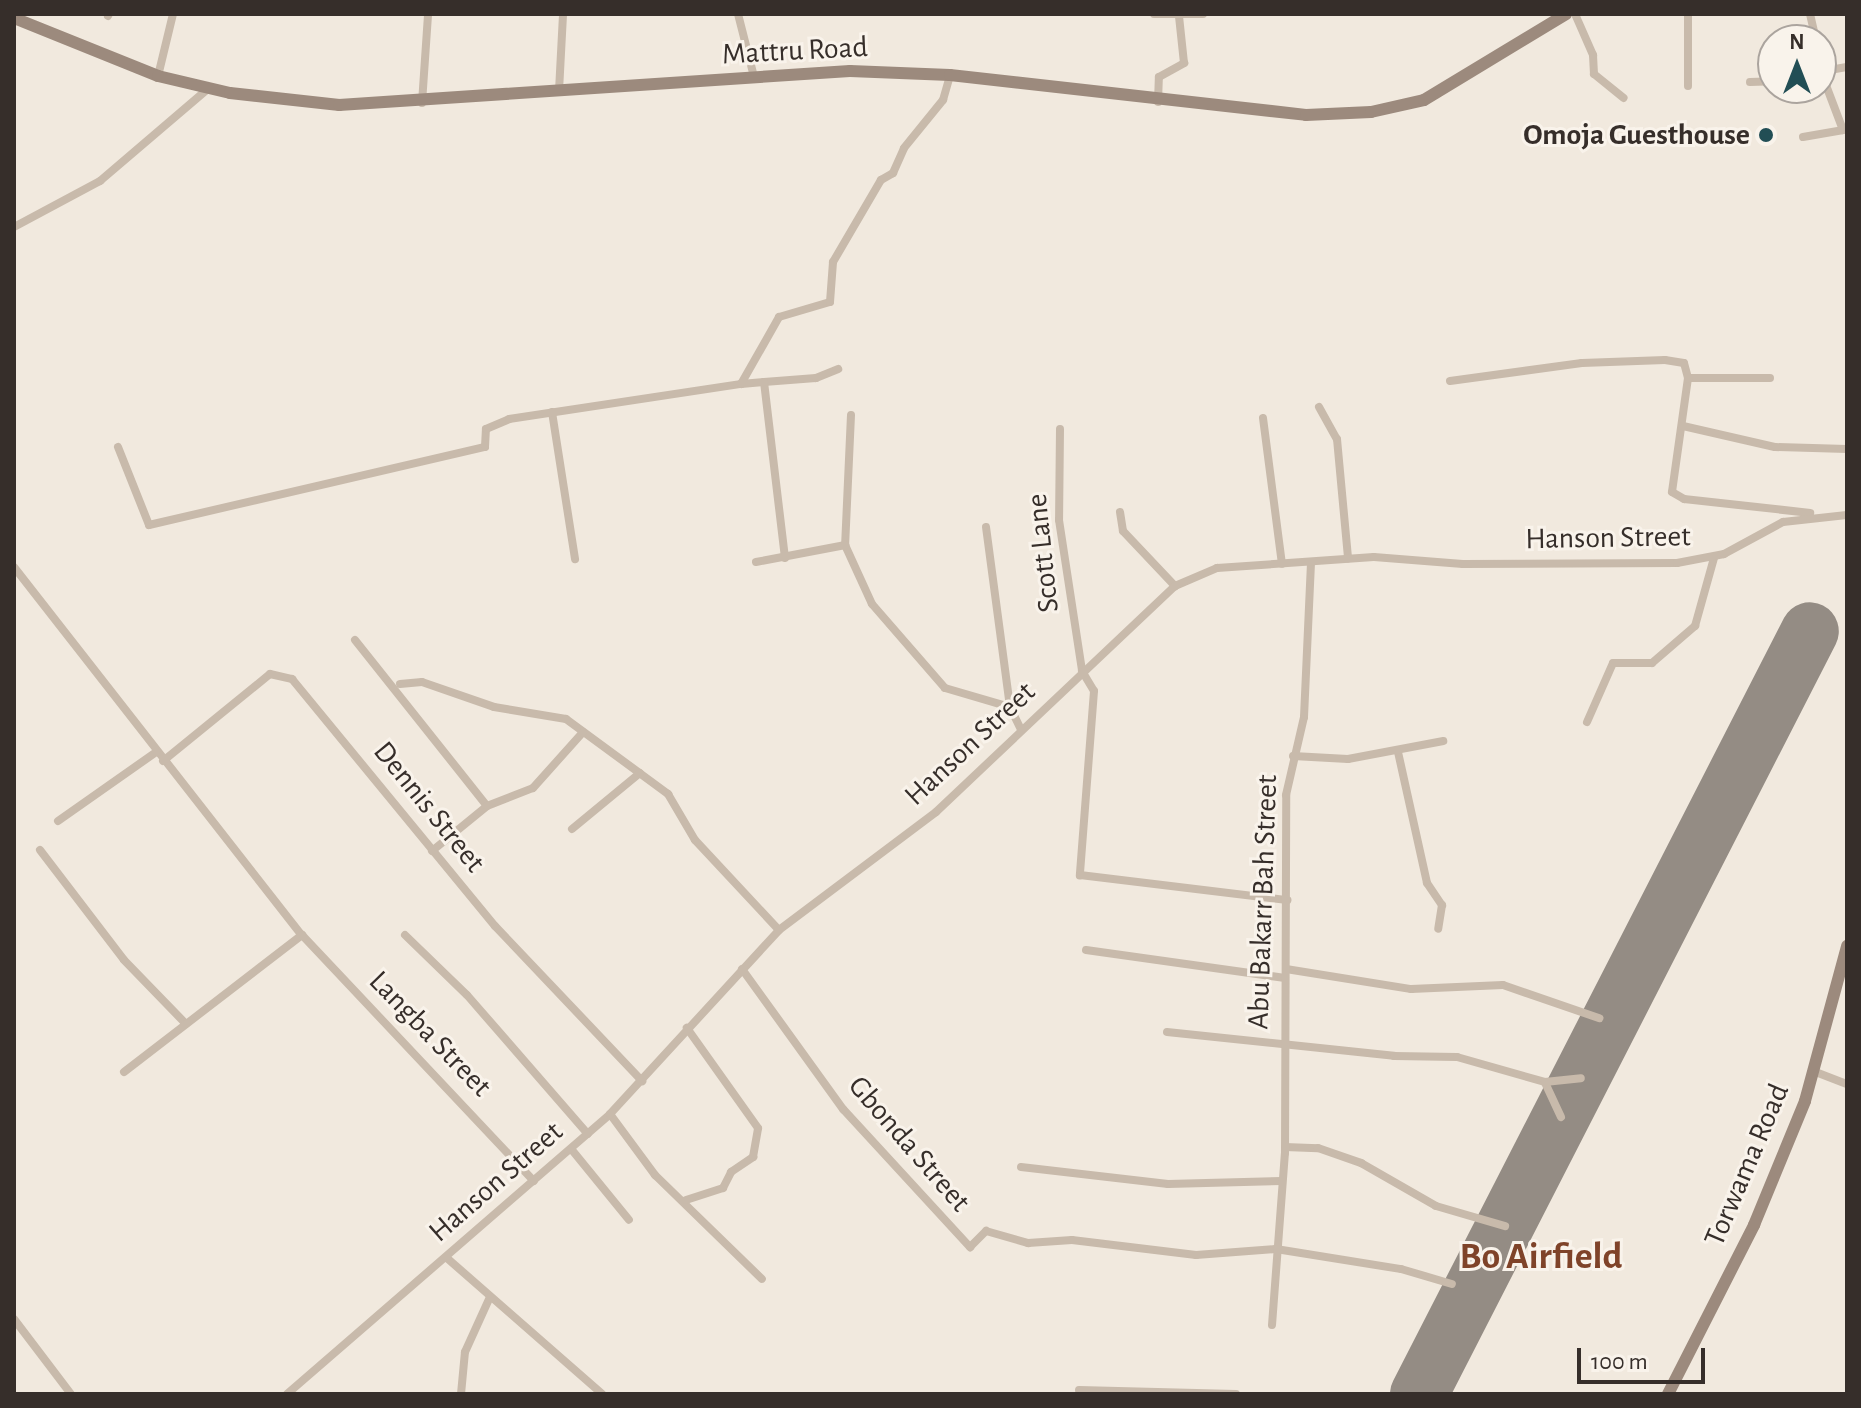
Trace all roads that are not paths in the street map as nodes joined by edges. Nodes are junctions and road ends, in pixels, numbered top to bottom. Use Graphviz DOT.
graph roads {
  1 [pos="173,14"];
  2 [pos="428,14"];
  3 [pos="563,14"];
  4 [pos="738,14"];
  5 [pos="1154,14"];
  6 [pos="1203,14"];
  7 [pos="1566,14"];
  8 [pos="1575,14"];
  9 [pos="1688,14"];
  10 [pos="1179,16"];
  11 [pos="14,18"];
  12 [pos="950,75"];
  13 [pos="158,76"];
  14 [pos="754,77"];
  15 [pos="1750,82"];
  16 [pos="1757,82"];
  17 [pos="1688,86"];
  18 [pos="209,88"];
  19 [pos="559,91"];
  20 [pos="1624,98"];
  21 [pos="1158,102"];
  22 [pos="422,103"];
  23 [pos="1834,104"];
  24 [pos="1803,137"];
  25 [pos="15,225"];
  26 [pos="838,369"];
  27 [pos="1688,378"];
  28 [pos="1770,378"];
  29 [pos="1450,381"];
  30 [pos="764,382"];
  31 [pos="741,384"];
  32 [pos="1319,407"];
  33 [pos="552,412"];
  34 [pos="851,415"];
  35 [pos="1263,418"];
  36 [pos="1683,426"];
  37 [pos="1060,429"];
  38 [pos="118,447"];
  39 [pos="1847,449"];
  40 [pos="1120,512"];
  41 [pos="1823,514"];
  42 [pos="1847,515"];
  43 [pos="986,527"];
  44 [pos="845,545"];
  45 [pos="785,558"];
  46 [pos="1348,558"];
  47 [pos="1714,558"];
  48 [pos="575,559"];
  49 [pos="756,562"];
  50 [pos="1282,564"];
  51 [pos="1311,564"];
  52 [pos="14,567"];
  53 [pos="1175,586"];
  54 [pos="355,640"];
  55 [pos="1082,671"];
  56 [pos="400,684"];
  57 [pos="1010,707"];
  58 [pos="1587,722"];
  59 [pos="1021,730"];
  60 [pos="583,732"];
  61 [pos="1443,741"];
  62 [pos="156,752"];
  63 [pos="1398,752"];
  64 [pos="1293,756"];
  65 [pos="163,761"];
  66 [pos="640,773"];
  67 [pos="487,806"];
  68 [pos="58,821"];
  69 [pos="572,829"];
  70 [pos="40,850"];
  71 [pos="432,851"];
  72 [pos="1288,900"];
  73 [pos="1438,929"];
  74 [pos="779,930"];
  75 [pos="302,935"];
  76 [pos="405,935"];
  77 [pos="1847,946"];
  78 [pos="1086,950"];
  79 [pos="742,969"];
  80 [pos="1286,973"];
  81 [pos="1599,1018"];
  82 [pos="186,1024"];
  83 [pos="687,1028"];
  84 [pos="1167,1032"];
  85 [pos="1282,1042"];
  86 [pos="1813,1071"];
  87 [pos="124,1072"];
  88 [pos="1581,1078"];
  89 [pos="642,1081"];
  90 [pos="1545,1082"];
  91 [pos="1847,1084"];
  92 [pos="610,1114"];
  93 [pos="1561,1117"];
  94 [pos="588,1134"];
  95 [pos="1285,1147"];
  96 [pos="572,1150"];
  97 [pos="1021,1167"];
  98 [pos="534,1181"];
  99 [pos="1282,1181"];
  100 [pos="686,1200"];
  101 [pos="629,1220"];
  102 [pos="1505,1226"];
  103 [pos="1276,1249"];
  104 [pos="448,1259"];
  105 [pos="762,1279"];
  106 [pos="1452,1284"];
  107 [pos="490,1297"];
  108 [pos="14,1319"];
  109 [pos="1272,1325"];
  110 [pos="1079,1390"];
  111 [pos="71,1394"];
  112 [pos="287,1394"];
  113 [pos="461,1394"];
  114 [pos="602,1394"];
  115 [pos="1236,1394"];
  116 [pos="1668,1394"];
  1 -- 13 [label="street"];
  2 -- 22 [label="street"];
  3 -- 19 [label="street"];
  4 -- 14 [label="street"];
  5 -- 10 [label="street"];
  6 -- 10 [label="street"];
  7 -- 21 [label="main road, Mattru Road"];
  8 -- 20 [label="street"];
  9 -- 17 [label="street"];
  10 -- 21 [label="street"];
  11 -- 13 [label="main road, Mattru Road"];
  12 -- 14 [label="main road, Mattru Road"];
  12 -- 21 [label="main road, Mattru Road"];
  12 -- 31 [label="street"];
  13 -- 18 [label="main road, Mattru Road"];
  14 -- 19 [label="main road, Mattru Road"];
  15 -- 16 [label="street"];
  18 -- 22 [label="main road, Mattru Road"];
  18 -- 25 [label="street"];
  19 -- 22 [label="main road, Mattru Road"];
  23 -- 24 [label="street"];
  26 -- 30 [label="street"];
  27 -- 28 [label="street"];
  27 -- 29 [label="street"];
  27 -- 36 [label="street"];
  30 -- 31 [label="street"];
  30 -- 45 [label="street"];
  31 -- 33 [label="street"];
  32 -- 46 [label="street"];
  33 -- 38 [label="street"];
  33 -- 48 [label="street"];
  34 -- 44 [label="street"];
  35 -- 50 [label="street"];
  36 -- 39 [label="street"];
  36 -- 41 [label="street"];
  37 -- 55 [label="street, Scott Lane"];
  40 -- 53 [label="street"];
  41 -- 42 [label="street, Hanson Street"];
  41 -- 47 [label="street, Hanson Street"];
  43 -- 57 [label="street"];
  44 -- 45 [label="street"];
  44 -- 57 [label="street"];
  45 -- 49 [label="street"];
  46 -- 47 [label="street, Hanson Street"];
  46 -- 51 [label="street, Hanson Street"];
  47 -- 58 [label="street"];
  50 -- 51 [label="street, Hanson Street"];
  50 -- 53 [label="street, Hanson Street"];
  51 -- 64 [label="street, Abu Bakarr Bah Street"];
  52 -- 62 [label="street, Langba Street"];
  53 -- 55 [label="street, Hanson Street"];
  54 -- 67 [label="street"];
  55 -- 59 [label="street, Hanson Street"];
  55 -- 72 [label="street, Scott Lane"];
  56 -- 60 [label="street"];
  57 -- 59 [label="street"];
  59 -- 74 [label="street, Hanson Street"];
  60 -- 66 [label="street"];
  60 -- 67 [label="street"];
  61 -- 63 [label="street"];
  62 -- 65 [label="street, Langba Street"];
  62 -- 68 [label="street"];
  63 -- 64 [label="street"];
  63 -- 73 [label="street"];
  64 -- 72 [label="street, Abu Bakarr Bah Street"];
  65 -- 71 [label="street, Dennis Street"];
  65 -- 75 [label="street, Langba Street"];
  66 -- 69 [label="street"];
  66 -- 74 [label="street"];
  67 -- 71 [label="street"];
  70 -- 82 [label="street"];
  71 -- 89 [label="street, Dennis Street"];
  72 -- 80 [label="street, Abu Bakarr Bah Street"];
  74 -- 79 [label="street, Hanson Street"];
  75 -- 82 [label="street"];
  75 -- 98 [label="street, Langba Street"];
  76 -- 94 [label="street"];
  77 -- 86 [label="main road, Torwama Road"];
  78 -- 80 [label="street"];
  79 -- 83 [label="street, Hanson Street"];
  79 -- 103 [label="street, Gbonda Street"];
  80 -- 81 [label="street"];
  80 -- 85 [label="street, Abu Bakarr Bah Street"];
  82 -- 87 [label="street"];
  83 -- 89 [label="street, Hanson Street"];
  83 -- 100 [label="street"];
  84 -- 85 [label="street"];
  85 -- 90 [label="street"];
  85 -- 95 [label="street, Abu Bakarr Bah Street"];
  86 -- 91 [label="street"];
  86 -- 116 [label="main road, Torwama Road"];
  88 -- 90 [label="street"];
  89 -- 92 [label="street, Hanson Street"];
  90 -- 93 [label="street"];
  92 -- 94 [label="street, Hanson Street"];
  92 -- 100 [label="street"];
  94 -- 96 [label="street, Hanson Street"];
  95 -- 99 [label="street, Abu Bakarr Bah Street"];
  95 -- 102 [label="street"];
  96 -- 98 [label="street, Hanson Street"];
  96 -- 101 [label="street"];
  97 -- 99 [label="street"];
  98 -- 104 [label="street, Hanson Street"];
  99 -- 103 [label="street, Abu Bakarr Bah Street"];
  100 -- 105 [label="street"];
  103 -- 106 [label="street"];
  103 -- 109 [label="street, Abu Bakarr Bah Street"];
  104 -- 107 [label="street"];
  104 -- 112 [label="street, Hanson Street"];
  107 -- 113 [label="street"];
  107 -- 114 [label="street"];
  108 -- 111 [label="street"];
  110 -- 115 [label="street"];
}
